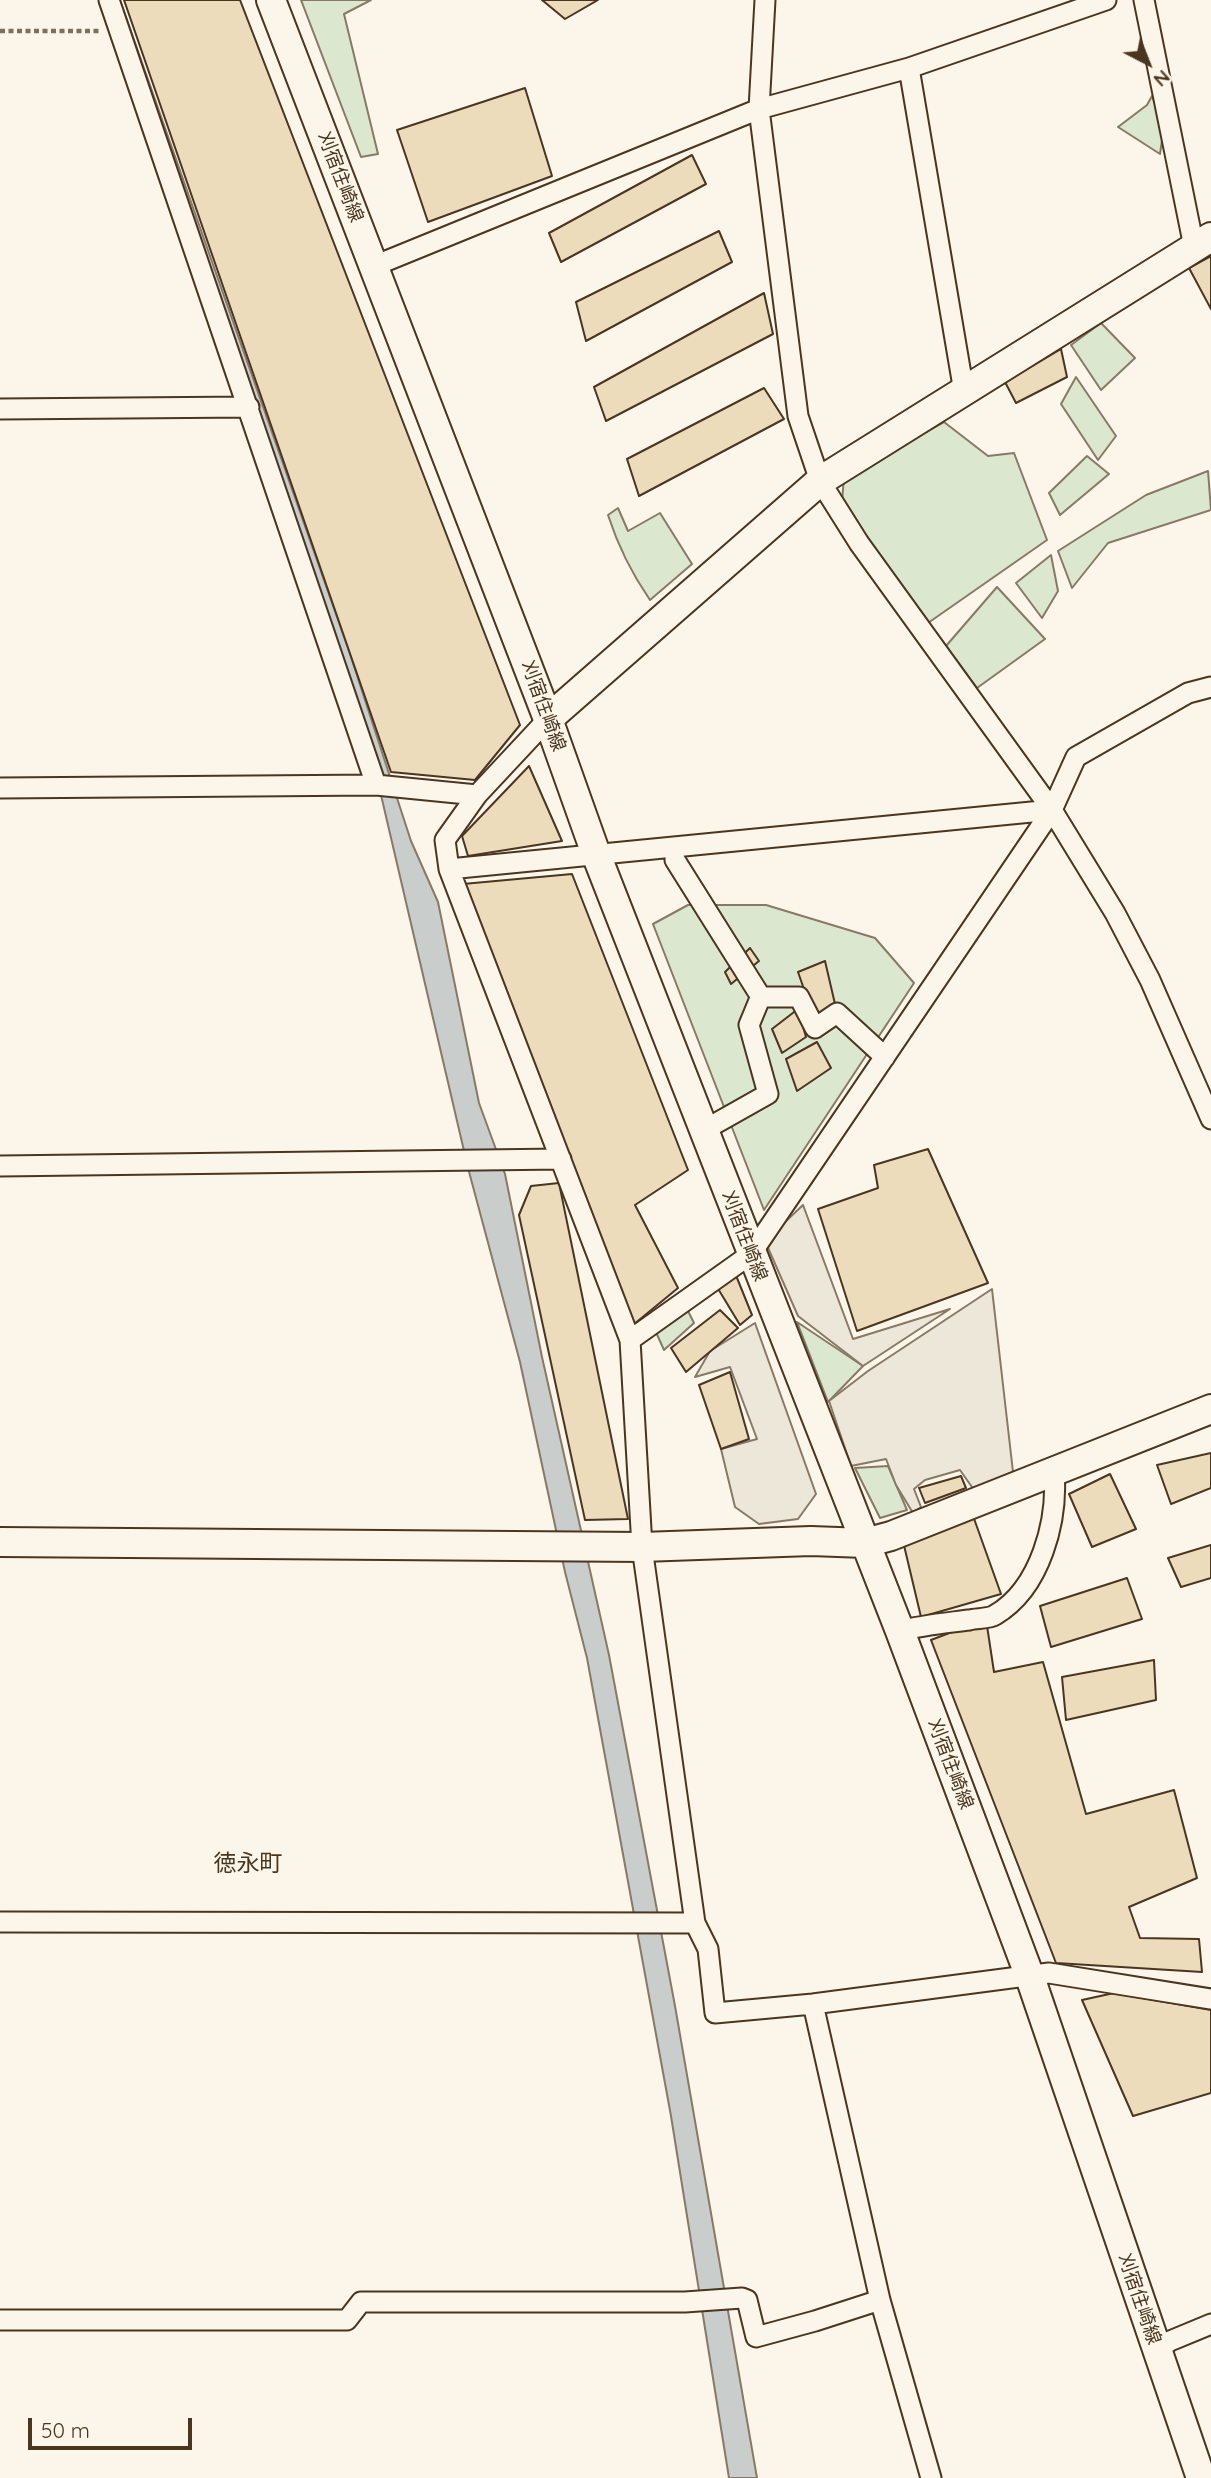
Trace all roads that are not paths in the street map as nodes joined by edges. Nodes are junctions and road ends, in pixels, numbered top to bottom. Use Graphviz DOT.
graph roads {
  1 [pos="109,0"];
  2 [pos="271,0"];
  3 [pos="765,0"];
  4 [pos="1106,0"];
  5 [pos="1144,0"];
  6 [pos="909,68"];
  7 [pos="759,109"];
  8 [pos="1203,242"];
  9 [pos="374,266"];
  10 [pos="964,392"];
  11 [pos="249,407"];
  12 [pos="0,410"];
  13 [pos="820,481"];
  14 [pos="1211,687"];
  15 [pos="548,719"];
  16 [pos="376,785"];
  17 [pos="0,788"];
  18 [pos="477,795"];
  19 [pos="1052,810"];
  20 [pos="596,854"];
  21 [pos="675,860"];
  22 [pos="449,869"];
  23 [pos="761,996"];
  24 [pos="884,1057"];
  25 [pos="1211,1119"];
  26 [pos="713,1125"];
  27 [pos="561,1158"];
  28 [pos="0,1166"];
  29 [pos="751,1254"];
  30 [pos="630,1340"];
  31 [pos="1211,1409"];
  32 [pos="1054,1472"];
  33 [pos="0,1542"];
  34 [pos="865,1543"];
  35 [pos="642,1547"];
  36 [pos="900,1631"];
  37 [pos="0,1922"];
  38 [pos="695,1923"];
  39 [pos="1030,1977"];
  40 [pos="1211,1998"];
  41 [pos="813,2004"];
  42 [pos="880,2300"];
  43 [pos="0,2320"];
  44 [pos="1211,2324"];
  45 [pos="1156,2350"];
  46 [pos="932,2478"];
  47 [pos="1201,2478"];
  1 -- 11 [label="street"];
  2 -- 9 [label="main road, 刈宿住崎線"];
  3 -- 7 [label="street"];
  4 -- 6 [label="street"];
  5 -- 8 [label="street"];
  6 -- 7 [label="street"];
  6 -- 10 [label="street"];
  7 -- 9 [label="street"];
  7 -- 13 [label="street"];
  8 -- 10 [label="main road"];
  9 -- 15 [label="main road, 刈宿住崎線"];
  10 -- 13 [label="main road"];
  11 -- 12 [label="street"];
  11 -- 16 [label="street"];
  13 -- 15 [label="main road"];
  13 -- 19 [label="street"];
  14 -- 19 [label="street"];
  15 -- 18 [label="street"];
  15 -- 20 [label="main road, 刈宿住崎線"];
  16 -- 17 [label="street"];
  16 -- 18 [label="street"];
  18 -- 22 [label="street"];
  19 -- 20 [label="street"];
  19 -- 24 [label="street"];
  19 -- 25 [label="street"];
  20 -- 22 [label="street"];
  20 -- 29 [label="main road, 刈宿住崎線"];
  21 -- 23 [label="street"];
  22 -- 27 [label="street"];
  23 -- 24 [label="street"];
  23 -- 26 [label="street"];
  24 -- 29 [label="street"];
  27 -- 28 [label="street"];
  27 -- 30 [label="street"];
  29 -- 30 [label="street"];
  29 -- 34 [label="main road, 刈宿住崎線"];
  30 -- 35 [label="street"];
  31 -- 32 [label="main road"];
  32 -- 34 [label="main road"];
  32 -- 36 [label="street"];
  33 -- 35 [label="main road"];
  34 -- 35 [label="main road"];
  34 -- 36 [label="main road, 刈宿住崎線"];
  35 -- 38 [label="street"];
  36 -- 39 [label="main road, 刈宿住崎線"];
  37 -- 38 [label="street"];
  38 -- 41 [label="street"];
  39 -- 40 [label="street"];
  39 -- 41 [label="street"];
  39 -- 45 [label="main road, 刈宿住崎線"];
  41 -- 42 [label="street"];
  42 -- 43 [label="street"];
  42 -- 46 [label="street"];
  44 -- 45 [label="street"];
  45 -- 47 [label="main road, 刈宿住崎線"];
}
